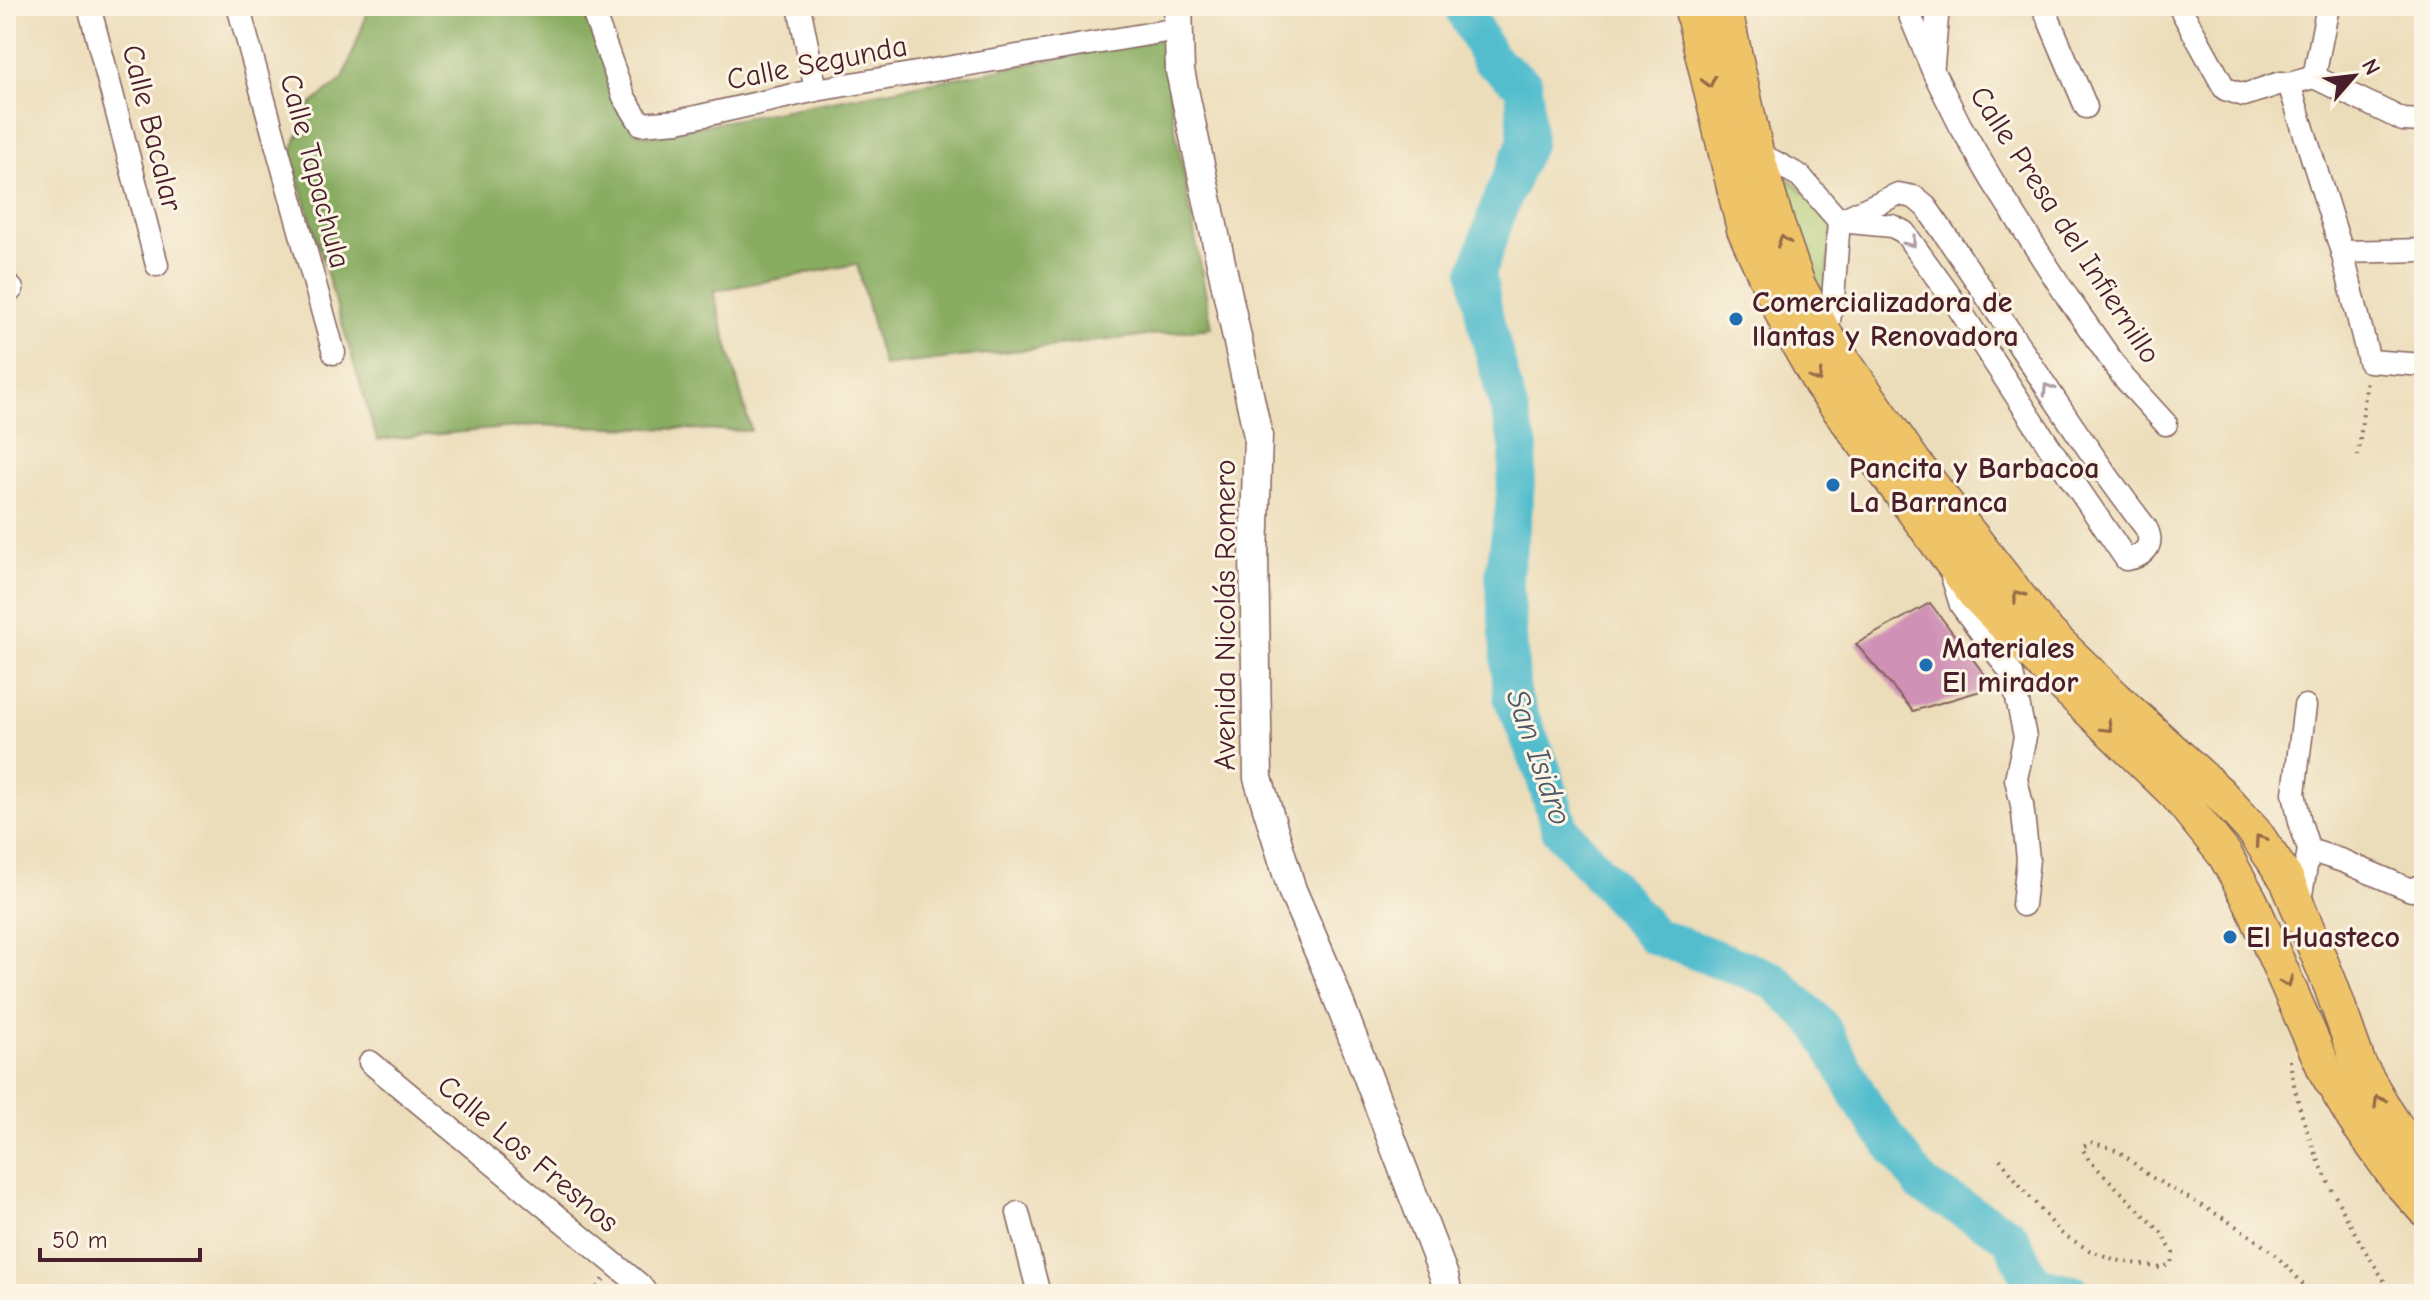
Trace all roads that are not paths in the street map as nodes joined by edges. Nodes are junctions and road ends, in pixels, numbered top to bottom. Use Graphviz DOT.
graph roads {
  1 [pos="89,6"];
  2 [pos="238,6"];
  3 [pos="591,6"];
  4 [pos="799,6"];
  5 [pos="1691,6"];
  6 [pos="1724,6"];
  7 [pos="1906,6"];
  8 [pos="1938,6"];
  9 [pos="2043,6"];
  10 [pos="2179,6"];
  11 [pos="2328,6"];
  12 [pos="1178,18"];
  13 [pos="1933,69"];
  14 [pos="2314,77"];
  15 [pos="2289,84"];
  16 [pos="816,90"];
  17 [pos="2086,107"];
  18 [pos="2424,121"];
  19 [pos="1756,152"];
  20 [pos="1839,221"];
  21 [pos="2424,250"];
  22 [pos="2342,252"];
  23 [pos="157,265"];
  24 [pos="1984,289"];
  25 [pos="1958,307"];
  26 [pos="1826,336"];
  27 [pos="334,353"];
  28 [pos="2424,365"];
  29 [pos="2166,424"];
  30 [pos="2077,435"];
  31 [pos="2053,452"];
  32 [pos="1946,556"];
  33 [pos="2305,706"];
  34 [pos="2309,850"];
  35 [pos="2424,884"];
  36 [pos="2023,905"];
  37 [pos="2298,910"];
  38 [pos="370,1062"];
  39 [pos="2424,1164"];
  40 [pos="2424,1209"];
  41 [pos="1018,1213"];
  42 [pos="647,1294"];
  43 [pos="1039,1294"];
  44 [pos="1448,1294"];
  1 -- 23 [label="street, Calle Bacalar"];
  2 -- 27 [label="street, Calle Tapachula"];
  3 -- 16 [label="street, Calle Segunda"];
  4 -- 16 [label="street"];
  5 -- 32 [label="main road, one-way"];
  6 -- 19 [label="main road"];
  7 -- 13 [label="street, Calle Presa del Infiernillo"];
  8 -- 13 [label="street"];
  9 -- 17 [label="street"];
  10 -- 15 [label="street"];
  11 -- 14 [label="street"];
  12 -- 16 [label="street, Calle Segunda"];
  12 -- 44 [label="street, Avenida Nicolás Romero"];
  13 -- 29 [label="street, Calle Presa del Infiernillo"];
  14 -- 15 [label="street"];
  14 -- 18 [label="street"];
  15 -- 22 [label="street"];
  19 -- 20 [label="street"];
  26 -- 19 [label="main road, one-way"];
  20 -- 24 [label="street"];
  20 -- 25 [label="street, one-way"];
  20 -- 26 [label="street"];
  21 -- 22 [label="street"];
  22 -- 28 [label="street"];
  24 -- 25 [label="street"];
  30 -- 24 [label="street, one-way"];
  25 -- 31 [label="street"];
  37 -- 26 [label="main road, one-way"];
  30 -- 31 [label="street"];
  30 -- 31 [label="street"];
  32 -- 36 [label="street"];
  32 -- 40 [label="main road, one-way"];
  33 -- 34 [label="street"];
  34 -- 35 [label="street"];
  34 -- 37 [label="street"];
  39 -- 37 [label="main road, one-way"];
  38 -- 42 [label="street, Calle Los Fresnos"];
  41 -- 43 [label="street"];
}
